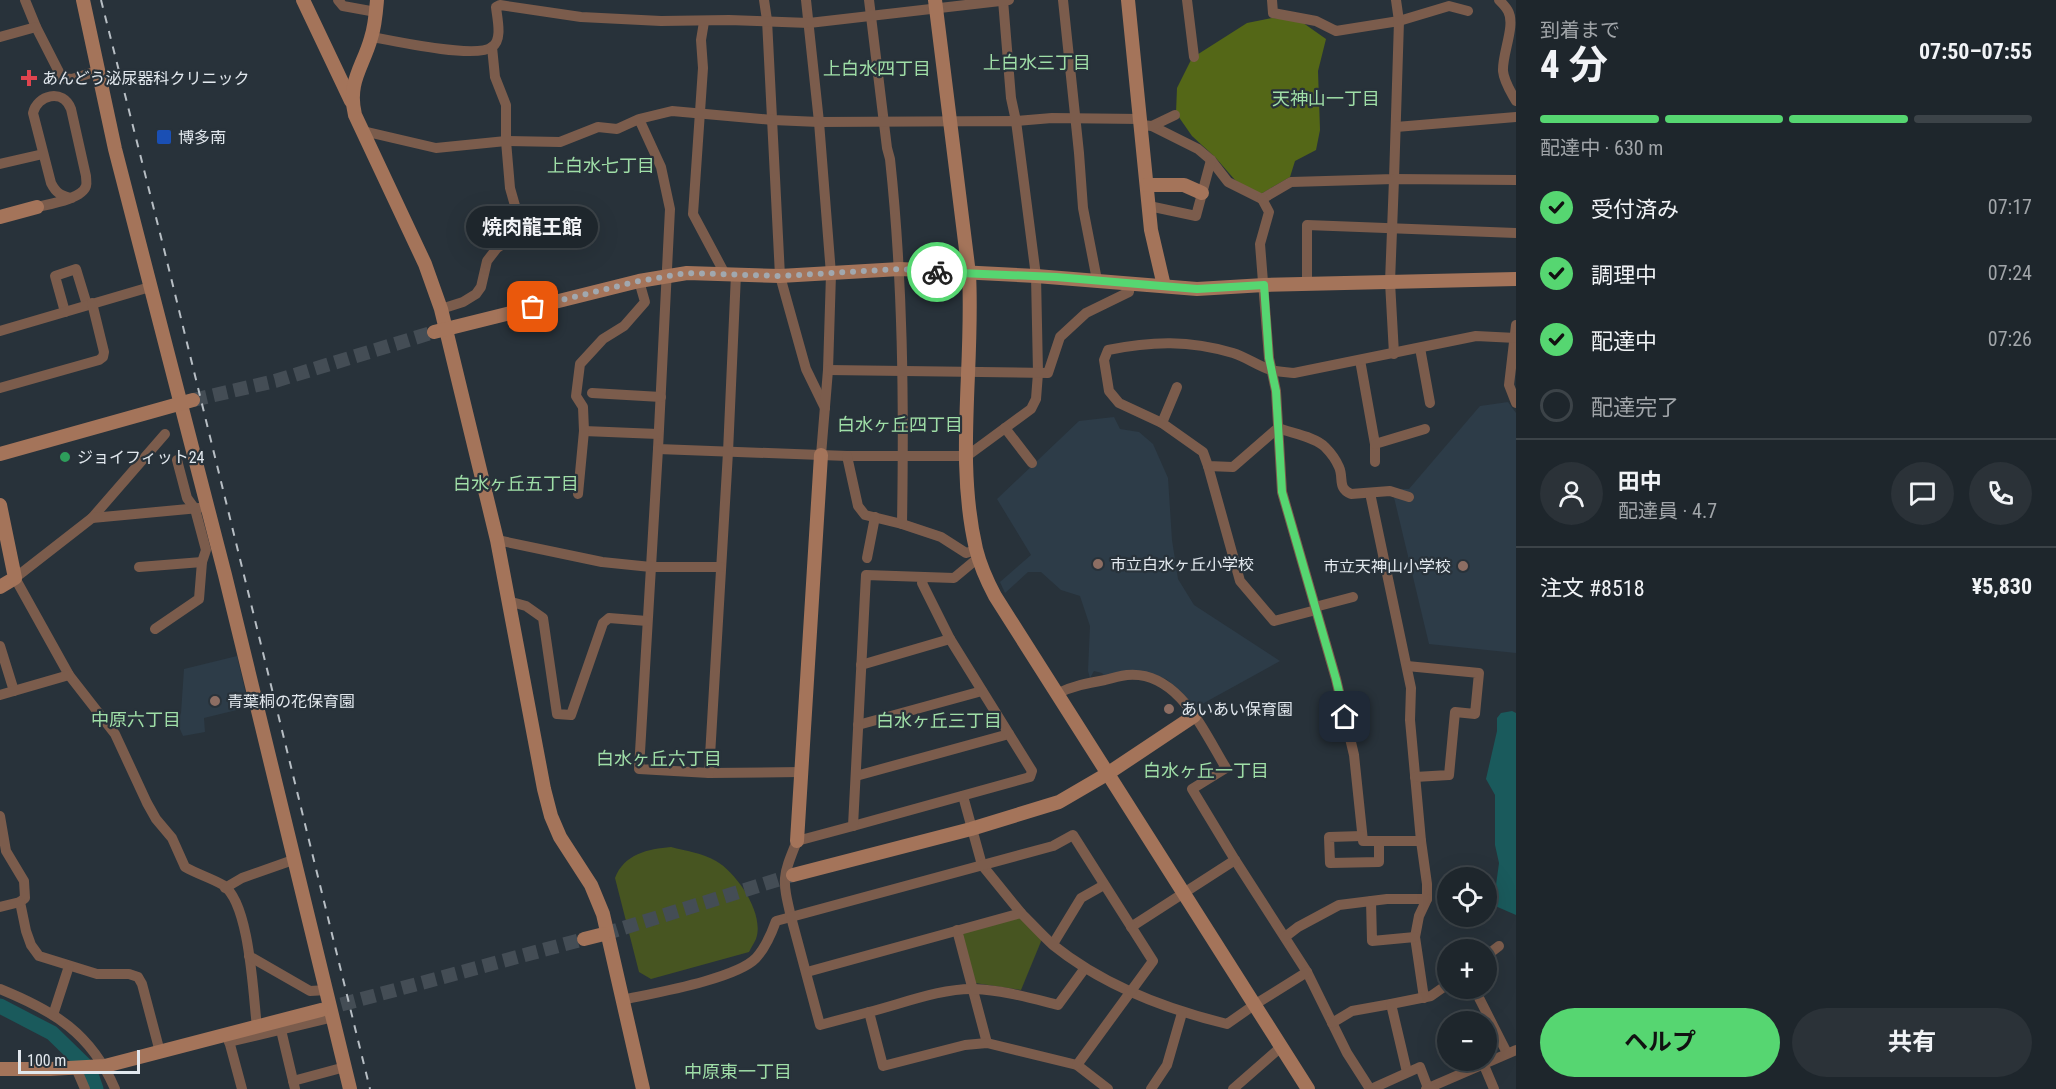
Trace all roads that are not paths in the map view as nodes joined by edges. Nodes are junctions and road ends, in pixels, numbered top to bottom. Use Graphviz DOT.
graph roads {
  1 [pos="25,0"];
  2 [pos="83,0"];
  3 [pos="303,0"];
  4 [pos="338,0"];
  5 [pos="764,0"];
  6 [pos="806,0"];
  7 [pos="869,0"];
  8 [pos="1005,0"];
  9 [pos="1063,0"];
  10 [pos="1128,0"];
  11 [pos="1187,0"];
  12 [pos="1272,0"];
  13 [pos="1396,0"];
  14 [pos="1499,0"];
  15 [pos="519,4"];
  16 [pos="935,4"];
  17 [pos="376,6"];
  18 [pos="1468,11"];
  19 [pos="872,17"];
  20 [pos="1399,21"];
  21 [pos="704,22"];
  22 [pos="767,22"];
  23 [pos="809,23"];
  24 [pos="36,27"];
  25 [pos="0,37"];
  26 [pos="372,37"];
  27 [pos="492,47"];
  28 [pos="1194,57"];
  29 [pos="333,65"];
  30 [pos="359,67"];
  31 [pos="97,71"];
  32 [pos="1516,101"];
  33 [pos="352,103"];
  34 [pos="700,112"];
  35 [pos="1175,115"];
  36 [pos="1516,117"];
  37 [pos="639,119"];
  38 [pos="1076,119"];
  39 [pos="773,120"];
  40 [pos="1016,121"];
  41 [pos="819,122"];
  42 [pos="884,122"];
  43 [pos="950,122"];
  44 [pos="1145,123"];
  45 [pos="1396,127"];
  46 [pos="363,131"];
  47 [pos="506,141"];
  48 [pos="43,154"];
  49 [pos="1211,160"];
  50 [pos="0,164"];
  51 [pos="1394,179"];
  52 [pos="1516,180"];
  53 [pos="51,183"];
  54 [pos="1147,185"];
  55 [pos="1202,193"];
  56 [pos="72,198"];
  57 [pos="1262,200"];
  58 [pos="1149,206"];
  59 [pos="37,207"];
  60 [pos="0,217"];
  61 [pos="1393,228"];
  62 [pos="1516,233"];
  63 [pos="900,269"];
  64 [pos="731,274"];
  65 [pos="831,274"];
  66 [pos="969,274"];
  67 [pos="666,276"];
  68 [pos="780,276"];
  69 [pos="1036,276"];
  70 [pos="1516,279"];
  71 [pos="1096,280"];
  72 [pos="639,281"];
  73 [pos="1390,282"];
  74 [pos="1130,283"];
  75 [pos="1307,284"];
  76 [pos="1264,285"];
  77 [pos="1164,286"];
  78 [pos="150,287"];
  79 [pos="89,304"];
  80 [pos="441,309"];
  81 [pos="64,312"];
  82 [pos="1516,325"];
  83 [pos="440,330"];
  84 [pos="0,331"];
  85 [pos="1515,338"];
  86 [pos="1420,348"];
  87 [pos="1394,354"];
  88 [pos="1360,360"];
  89 [pos="828,370"];
  90 [pos="1271,370"];
  91 [pos="903,371"];
  92 [pos="968,371"];
  93 [pos="1038,373"];
  94 [pos="1177,387"];
  95 [pos="0,388"];
  96 [pos="592,393"];
  97 [pos="661,397"];
  98 [pos="187,402"];
  99 [pos="1430,403"];
  100 [pos="1516,403"];
  101 [pos="825,408"];
  102 [pos="1162,423"];
  103 [pos="1005,428"];
  104 [pos="1278,428"];
  105 [pos="1425,429"];
  106 [pos="584,431"];
  107 [pos="165,434"];
  108 [pos="658,434"];
  109 [pos="1375,444"];
  110 [pos="658,449"];
  111 [pos="728,452"];
  112 [pos="0,454"];
  113 [pos="821,455"];
  114 [pos="847,456"];
  115 [pos="903,456"];
  116 [pos="967,456"];
  117 [pos="177,460"];
  118 [pos="1375,462"];
  119 [pos="1032,463"];
  120 [pos="1208,466"];
  121 [pos="1370,493"];
  122 [pos="578,494"];
  123 [pos="1409,497"];
  124 [pos="200,507"];
  125 [pos="0,509"];
  126 [pos="875,517"];
  127 [pos="92,518"];
  128 [pos="902,524"];
  129 [pos="497,540"];
  130 [pos="977,554"];
  131 [pos="867,558"];
  132 [pos="202,562"];
  133 [pos="139,567"];
  134 [pos="651,567"];
  135 [pos="721,567"];
  136 [pos="15,578"];
  137 [pos="924,578"];
  138 [pos="0,587"];
  139 [pos="1353,597"];
  140 [pos="508,601"];
  141 [pos="1315,608"];
  142 [pos="647,621"];
  143 [pos="155,629"];
  144 [pos="950,639"];
  145 [pos="0,646"];
  146 [pos="861,665"];
  147 [pos="1407,666"];
  148 [pos="69,675"];
  149 [pos="14,691"];
  150 [pos="982,691"];
  151 [pos="1056,694"];
  152 [pos="0,695"];
  153 [pos="1194,717"];
  154 [pos="858,725"];
  155 [pos="1009,734"];
  156 [pos="802,772"];
  157 [pos="708,773"];
  158 [pos="1107,774"];
  159 [pos="856,776"];
  160 [pos="1415,777"];
  161 [pos="963,796"];
  162 [pos="0,816"];
  163 [pos="853,826"];
  164 [pos="971,829"];
  165 [pos="1362,836"];
  166 [pos="797,841"];
  167 [pos="1421,841"];
  168 [pos="1379,842"];
  169 [pos="293,860"];
  170 [pos="1235,860"];
  171 [pos="982,865"];
  172 [pos="793,875"];
  173 [pos="1104,885"];
  174 [pos="225,888"];
  175 [pos="1184,893"];
  176 [pos="1427,899"];
  177 [pos="1371,901"];
  178 [pos="21,902"];
  179 [pos="0,907"];
  180 [pos="1021,913"];
  181 [pos="791,917"];
  182 [pos="1131,927"];
  183 [pos="957,930"];
  184 [pos="604,934"];
  185 [pos="1285,937"];
  186 [pos="1414,937"];
  187 [pos="584,939"];
  188 [pos="1053,944"];
  189 [pos="249,956"];
  190 [pos="69,966"];
  191 [pos="1085,968"];
  192 [pos="807,972"];
  193 [pos="1307,972"];
  194 [pos="0,989"];
  195 [pos="973,989"];
  196 [pos="327,990"];
  197 [pos="1129,992"];
  198 [pos="1437,992"];
  199 [pos="1424,998"];
  200 [pos="1480,999"];
  201 [pos="622,1000"];
  202 [pos="1391,1004"];
  203 [pos="1254,1005"];
  204 [pos="869,1012"];
  205 [pos="1182,1013"];
  206 [pos="328,1014"];
  207 [pos="53,1015"];
  208 [pos="1332,1023"];
  209 [pos="257,1027"];
  210 [pos="281,1030"];
  211 [pos="229,1038"];
  212 [pos="987,1043"];
  213 [pos="1281,1047"];
  214 [pos="160,1052"];
  215 [pos="1511,1052"];
  216 [pos="1497,1058"];
  217 [pos="1077,1065"];
  218 [pos="103,1066"];
  219 [pos="345,1067"];
  220 [pos="78,1068"];
  221 [pos="0,1069"];
  222 [pos="1407,1071"];
  223 [pos="1467,1071"];
  224 [pos="1486,1071"];
  225 [pos="294,1085"];
  226 [pos="1433,1088"];
  227 [pos="85,1089"];
  228 [pos="115,1089"];
  229 [pos="242,1089"];
  230 [pos="350,1089"];
  231 [pos="643,1089"];
  232 [pos="1108,1089"];
  233 [pos="1151,1089"];
  234 [pos="1233,1089"];
  235 [pos="1308,1089"];
  236 [pos="1371,1089"];
  237 [pos="1494,1089"];
  1 -- 24 [label="street"];
  2 -- 31 [label="street"];
  3 -- 29 [label="street"];
  4 -- 17 [label="street"];
  5 -- 22 [label="street"];
  6 -- 23 [label="street"];
  7 -- 19 [label="street"];
  8 -- 16 [label="street"];
  8 -- 40 [label="street"];
  9 -- 38 [label="street"];
  10 -- 44 [label="street"];
  11 -- 28 [label="street"];
  12 -- 20 [label="street"];
  13 -- 20 [label="street"];
  14 -- 32 [label="street"];
  15 -- 21 [label="street"];
  15 -- 27 [label="street"];
  16 -- 19 [label="street"];
  16 -- 43 [label="street"];
  17 -- 26 [label="street"];
  18 -- 20 [label="street"];
  19 -- 23 [label="street"];
  19 -- 42 [label="street"];
  20 -- 45 [label="street"];
  21 -- 22 [label="street"];
  21 -- 34 [label="street"];
  22 -- 23 [label="street"];
  22 -- 39 [label="street"];
  23 -- 41 [label="street"];
  24 -- 25 [label="street"];
  24 -- 31 [label="street"];
  26 -- 27 [label="street"];
  26 -- 30 [label="street"];
  27 -- 47 [label="street"];
  29 -- 30 [label="street"];
  29 -- 33 [label="street"];
  30 -- 33 [label="street"];
  31 -- 78 [label="street"];
  33 -- 46 [label="street"];
  34 -- 37 [label="street"];
  34 -- 39 [label="street"];
  34 -- 64 [label="street"];
  35 -- 44 [label="street"];
  36 -- 45 [label="street"];
  37 -- 47 [label="street"];
  37 -- 67 [label="street"];
  38 -- 40 [label="street"];
  38 -- 44 [label="street"];
  38 -- 71 [label="street"];
  39 -- 41 [label="street"];
  39 -- 68 [label="street"];
  40 -- 43 [label="street"];
  40 -- 69 [label="street"];
  41 -- 42 [label="street"];
  41 -- 65 [label="street"];
  42 -- 43 [label="street"];
  42 -- 63 [label="street"];
  43 -- 66 [label="street"];
  44 -- 49 [label="street"];
  44 -- 54 [label="street"];
  45 -- 51 [label="street"];
  46 -- 47 [label="street"];
  46 -- 80 [label="street"];
  47 -- 80 [label="street"];
  48 -- 50 [label="street"];
  48 -- 53 [label="street"];
  48 -- 56 [label="street"];
  49 -- 55 [label="street"];
  49 -- 57 [label="street"];
  51 -- 52 [label="street"];
  51 -- 57 [label="street"];
  51 -- 61 [label="street"];
  53 -- 56 [label="street"];
  53 -- 59 [label="street"];
  54 -- 55 [label="street"];
  54 -- 58 [label="street"];
  55 -- 58 [label="street"];
  56 -- 59 [label="street"];
  57 -- 76 [label="street"];
  58 -- 77 [label="street"];
  59 -- 60 [label="street"];
  61 -- 62 [label="street"];
  61 -- 73 [label="street"];
  61 -- 75 [label="street"];
  63 -- 65 [label="street"];
  63 -- 66 [label="street"];
  63 -- 91 [label="street"];
  64 -- 67 [label="street"];
  64 -- 68 [label="street"];
  64 -- 111 [label="street"];
  65 -- 68 [label="street"];
  65 -- 89 [label="street"];
  66 -- 69 [label="street"];
  66 -- 92 [label="street"];
  67 -- 72 [label="street"];
  67 -- 97 [label="street"];
  68 -- 101 [label="street"];
  69 -- 71 [label="street"];
  69 -- 93 [label="street"];
  70 -- 73 [label="street"];
  71 -- 74 [label="street"];
  72 -- 83 [label="street"];
  72 -- 106 [label="street"];
  73 -- 75 [label="street"];
  73 -- 87 [label="street"];
  74 -- 77 [label="street"];
  74 -- 93 [label="street"];
  75 -- 76 [label="street"];
  76 -- 77 [label="street"];
  76 -- 90 [label="street"];
  78 -- 79 [label="street"];
  78 -- 98 [label="street"];
  79 -- 81 [label="street"];
  79 -- 81 [label="street"];
  79 -- 95 [label="street"];
  80 -- 83 [label="street"];
  81 -- 84 [label="street"];
  82 -- 85 [label="street"];
  83 -- 129 [label="street"];
  85 -- 86 [label="street"];
  85 -- 100 [label="street"];
  86 -- 87 [label="street"];
  86 -- 99 [label="street"];
  87 -- 88 [label="street"];
  88 -- 90 [label="street"];
  88 -- 109 [label="street"];
  89 -- 91 [label="street"];
  89 -- 101 [label="street"];
  90 -- 102 [label="street"];
  90 -- 104 [label="street"];
  91 -- 92 [label="street"];
  91 -- 115 [label="street"];
  92 -- 93 [label="street"];
  92 -- 116 [label="street"];
  93 -- 103 [label="street"];
  94 -- 102 [label="street"];
  96 -- 97 [label="street"];
  97 -- 108 [label="street"];
  98 -- 112 [label="street"];
  98 -- 124 [label="street"];
  101 -- 113 [label="street"];
  102 -- 120 [label="street"];
  103 -- 116 [label="street"];
  103 -- 119 [label="street"];
  104 -- 120 [label="street"];
  104 -- 121 [label="street"];
  104 -- 141 [label="street"];
  105 -- 109 [label="street"];
  106 -- 108 [label="street"];
  106 -- 122 [label="street"];
  107 -- 127 [label="street"];
  108 -- 110 [label="street"];
  109 -- 118 [label="street"];
  110 -- 111 [label="street"];
  110 -- 134 [label="street"];
  111 -- 113 [label="street"];
  111 -- 135 [label="street"];
  113 -- 114 [label="street"];
  113 -- 156 [label="street"];
  114 -- 115 [label="street"];
  114 -- 126 [label="street"];
  115 -- 116 [label="street"];
  115 -- 128 [label="street"];
  116 -- 130 [label="street"];
  117 -- 124 [label="street"];
  120 -- 141 [label="street"];
  121 -- 123 [label="street"];
  121 -- 147 [label="street"];
  124 -- 127 [label="street"];
  124 -- 132 [label="street"];
  124 -- 169 [label="street"];
  125 -- 136 [label="street"];
  126 -- 128 [label="street"];
  126 -- 131 [label="street"];
  127 -- 136 [label="street"];
  128 -- 130 [label="street"];
  129 -- 134 [label="street"];
  129 -- 140 [label="street"];
  130 -- 137 [label="street"];
  130 -- 151 [label="street"];
  132 -- 133 [label="street"];
  132 -- 143 [label="street"];
  134 -- 135 [label="street"];
  134 -- 142 [label="street"];
  135 -- 157 [label="street"];
  136 -- 138 [label="street"];
  136 -- 148 [label="street"];
  137 -- 144 [label="street"];
  137 -- 146 [label="street"];
  139 -- 141 [label="street"];
  140 -- 142 [label="street"];
  140 -- 201 [label="street"];
  141 -- 165 [label="street"];
  142 -- 157 [label="street"];
  144 -- 146 [label="street"];
  144 -- 150 [label="street"];
  145 -- 149 [label="street"];
  146 -- 154 [label="street"];
  147 -- 160 [label="street"];
  147 -- 160 [label="street"];
  148 -- 149 [label="street"];
  148 -- 174 [label="street"];
  149 -- 152 [label="street"];
  150 -- 154 [label="street"];
  150 -- 155 [label="street"];
  151 -- 153 [label="street"];
  151 -- 158 [label="street"];
  153 -- 158 [label="street"];
  153 -- 170 [label="street"];
  154 -- 159 [label="street"];
  155 -- 159 [label="street"];
  155 -- 161 [label="street"];
  156 -- 157 [label="street"];
  156 -- 166 [label="street"];
  158 -- 164 [label="street"];
  158 -- 175 [label="street"];
  159 -- 163 [label="street"];
  160 -- 167 [label="street"];
  161 -- 163 [label="street"];
  161 -- 164 [label="street"];
  162 -- 178 [label="street"];
  163 -- 166 [label="street"];
  164 -- 171 [label="street"];
  164 -- 172 [label="street"];
  165 -- 168 [label="street"];
  165 -- 168 [label="street"];
  166 -- 181 [label="street"];
  167 -- 168 [label="street"];
  167 -- 176 [label="street"];
  169 -- 174 [label="street"];
  169 -- 196 [label="street"];
  170 -- 175 [label="street"];
  170 -- 185 [label="street"];
  171 -- 173 [label="street"];
  171 -- 180 [label="street"];
  171 -- 181 [label="street"];
  173 -- 182 [label="street"];
  173 -- 188 [label="street"];
  174 -- 189 [label="street"];
  175 -- 182 [label="street"];
  175 -- 203 [label="street"];
  176 -- 177 [label="street"];
  176 -- 186 [label="street"];
  177 -- 185 [label="street"];
  177 -- 186 [label="street"];
  178 -- 179 [label="street"];
  178 -- 190 [label="street"];
  180 -- 183 [label="street"];
  180 -- 188 [label="street"];
  181 -- 192 [label="street"];
  181 -- 201 [label="street"];
  182 -- 197 [label="street"];
  183 -- 192 [label="street"];
  183 -- 195 [label="street"];
  184 -- 187 [label="street"];
  185 -- 193 [label="street"];
  186 -- 199 [label="street"];
  188 -- 191 [label="street"];
  189 -- 196 [label="street"];
  189 -- 209 [label="street"];
  190 -- 207 [label="street"];
  190 -- 214 [label="street"];
  191 -- 195 [label="street"];
  191 -- 197 [label="street"];
  192 -- 204 [label="street"];
  193 -- 203 [label="street"];
  193 -- 208 [label="street"];
  194 -- 207 [label="street"];
  195 -- 204 [label="street"];
  195 -- 212 [label="street"];
  196 -- 206 [label="street"];
  197 -- 205 [label="street"];
  197 -- 217 [label="street"];
  198 -- 199 [label="street"];
  199 -- 202 [label="street"];
  200 -- 215 [label="street"];
  201 -- 231 [label="street"];
  202 -- 208 [label="street"];
  202 -- 222 [label="street"];
  203 -- 205 [label="street"];
  203 -- 213 [label="street"];
  204 -- 212 [label="street"];
  205 -- 233 [label="street"];
  206 -- 209 [label="street"];
  206 -- 210 [label="street"];
  206 -- 219 [label="street"];
  207 -- 218 [label="street"];
  208 -- 236 [label="street"];
  209 -- 211 [label="street"];
  210 -- 211 [label="street"];
  210 -- 225 [label="street"];
  211 -- 214 [label="street"];
  211 -- 229 [label="street"];
  212 -- 217 [label="street"];
  213 -- 234 [label="street"];
  213 -- 235 [label="street"];
  214 -- 218 [label="street"];
  215 -- 216 [label="street"];
  217 -- 232 [label="street"];
  218 -- 220 [label="street"];
  218 -- 228 [label="street"];
  219 -- 225 [label="street"];
  219 -- 230 [label="street"];
  220 -- 221 [label="street"];
  220 -- 227 [label="street"];
  222 -- 226 [label="street"];
  222 -- 236 [label="street"];
  223 -- 226 [label="street"];
  224 -- 237 [label="street"];
}
